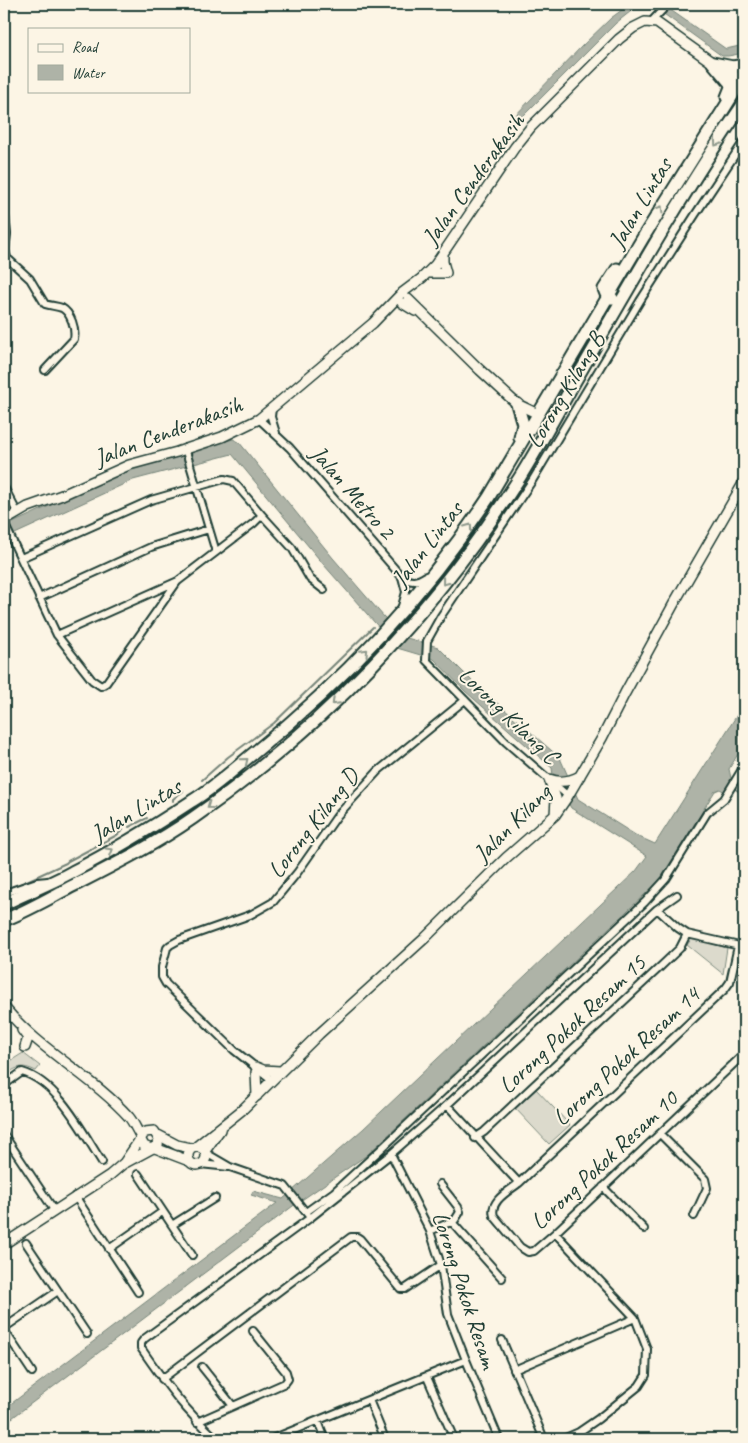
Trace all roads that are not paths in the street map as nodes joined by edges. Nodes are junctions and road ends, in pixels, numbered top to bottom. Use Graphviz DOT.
graph roads {
  1 [pos="668,4"];
  2 [pos="652,21"];
  3 [pos="714,63"];
  4 [pos="744,65"];
  5 [pos="743,80"];
  6 [pos="744,103"];
  7 [pos="714,124"];
  8 [pos="744,141"];
  9 [pos="4,210"];
  10 [pos="443,253"];
  11 [pos="425,276"];
  12 [pos="625,295"];
  13 [pos="609,296"];
  14 [pos="403,298"];
  15 [pos="45,370"];
  16 [pos="517,404"];
  17 [pos="272,408"];
  18 [pos="558,410"];
  19 [pos="538,414"];
  20 [pos="259,419"];
  21 [pos="276,433"];
  22 [pos="186,450"];
  23 [pos="517,450"];
  24 [pos="520,477"];
  25 [pos="744,482"];
  26 [pos="4,486"];
  27 [pos="196,487"];
  28 [pos="489,498"];
  29 [pos="17,512"];
  30 [pos="260,514"];
  31 [pos="4,523"];
  32 [pos="209,529"];
  33 [pos="216,552"];
  34 [pos="20,558"];
  35 [pos="434,572"];
  36 [pos="401,576"];
  37 [pos="178,581"];
  38 [pos="324,590"];
  39 [pos="39,598"];
  40 [pos="392,622"];
  41 [pos="57,635"];
  42 [pos="426,660"];
  43 [pos="466,700"];
  44 [pos="744,766"];
  45 [pos="580,776"];
  46 [pos="549,779"];
  47 [pos="568,796"];
  48 [pos="555,815"];
  49 [pos="126,859"];
  50 [pos="54,880"];
  51 [pos="4,893"];
  52 [pos="677,895"];
  53 [pos="4,905"];
  54 [pos="657,909"];
  55 [pos="21,913"];
  56 [pos="4,920"];
  57 [pos="4,926"];
  58 [pos="687,934"];
  59 [pos="741,946"];
  60 [pos="4,1007"];
  61 [pos="12,1017"];
  62 [pos="25,1047"];
  63 [pos="744,1054"];
  64 [pos="256,1070"];
  65 [pos="280,1071"];
  66 [pos="270,1081"];
  67 [pos="4,1085"];
  68 [pos="257,1096"];
  69 [pos="447,1105"];
  70 [pos="122,1109"];
  71 [pos="223,1126"];
  72 [pos="154,1133"];
  73 [pos="660,1134"];
  74 [pos="4,1135"];
  75 [pos="141,1138"];
  76 [pos="476,1138"];
  77 [pos="194,1147"];
  78 [pos="153,1148"];
  79 [pos="205,1152"];
  80 [pos="391,1154"];
  81 [pos="102,1162"];
  82 [pos="189,1162"];
  83 [pos="124,1163"];
  84 [pos="200,1164"];
  85 [pos="230,1167"];
  86 [pos="138,1174"];
  87 [pos="519,1183"];
  88 [pos="440,1184"];
  89 [pos="603,1187"];
  90 [pos="75,1196"];
  91 [pos="215,1198"];
  92 [pos="54,1210"];
  93 [pos="492,1210"];
  94 [pos="162,1212"];
  95 [pos="306,1212"];
  96 [pos="694,1216"];
  97 [pos="310,1218"];
  98 [pos="451,1221"];
  99 [pos="172,1225"];
  100 [pos="644,1229"];
  101 [pos="430,1231"];
  102 [pos="555,1233"];
  103 [pos="26,1243"];
  104 [pos="4,1244"];
  105 [pos="110,1249"];
  106 [pos="192,1255"];
  107 [pos="440,1266"];
  108 [pos="502,1278"];
  109 [pos="58,1291"];
  110 [pos="138,1292"];
  111 [pos="634,1318"];
  112 [pos="4,1329"];
  113 [pos="253,1331"];
  114 [pos="87,1334"];
  115 [pos="502,1340"];
  116 [pos="466,1360"];
  117 [pos="202,1367"];
  118 [pos="514,1370"];
  119 [pos="32,1372"];
  120 [pos="427,1377"];
  121 [pos="162,1379"];
  122 [pos="369,1400"];
  123 [pos="233,1406"];
  124 [pos="318,1421"];
  125 [pos="197,1422"];
  126 [pos="217,1439"];
  127 [pos="272,1439"];
  128 [pos="325,1439"];
  129 [pos="385,1439"];
  130 [pos="454,1439"];
  131 [pos="499,1439"];
  132 [pos="544,1439"];
  133 [pos="563,1439"];
  1 -- 2 [label="street"];
  2 -- 3 [label="street"];
  2 -- 10 [label="street, Jalan Cenderakasih"];
  3 -- 4 [label="highway"];
  3 -- 5 [label="street"];
  3 -- 7 [label="highway"];
  5 -- 7 [label="highway, Jalan Lintas"];
  6 -- 12 [label="highway, Jalan Lintas, one-way"];
  13 -- 7 [label="highway, Jalan Lintas, one-way"];
  8 -- 42 [label="street, Lorong Kilang B"];
  9 -- 15 [label="street"];
  10 -- 11 [label="street, Jalan Cenderakasih"];
  10 -- 11 [label="street"];
  11 -- 14 [label="street, Jalan Cenderakasih"];
  12 -- 13 [label="highway"];
  12 -- 18 [label="highway, Jalan Lintas"];
  13 -- 19 [label="highway, Jalan Lintas"];
  14 -- 16 [label="street"];
  14 -- 17 [label="street, Jalan Cenderakasih"];
  16 -- 19 [label="street"];
  16 -- 23 [label="highway"];
  17 -- 20 [label="street, Jalan Cenderakasih"];
  17 -- 21 [label="street"];
  18 -- 19 [label="highway"];
  18 -- 24 [label="highway, Jalan Lintas"];
  19 -- 23 [label="highway, Jalan Lintas"];
  20 -- 21 [label="street, Jalan Metro 2"];
  20 -- 22 [label="street, Jalan Cenderakasih"];
  21 -- 36 [label="street, Jalan Metro 2"];
  22 -- 27 [label="street"];
  22 -- 29 [label="street, Jalan Cenderakasih"];
  23 -- 28 [label="highway, Jalan Lintas"];
  24 -- 28 [label="highway"];
  24 -- 49 [label="highway, Jalan Lintas, one-way"];
  25 -- 45 [label="street, Jalan Kilang"];
  26 -- 29 [label="street"];
  27 -- 30 [label="street"];
  27 -- 32 [label="street"];
  27 -- 34 [label="street"];
  35 -- 28 [label="highway, Jalan Lintas, one-way"];
  29 -- 31 [label="street, Jalan Cenderakasih"];
  30 -- 33 [label="street"];
  30 -- 38 [label="street"];
  31 -- 34 [label="street"];
  32 -- 33 [label="street"];
  32 -- 39 [label="street"];
  33 -- 37 [label="street"];
  34 -- 39 [label="street"];
  35 -- 36 [label="street"];
  35 -- 40 [label="highway, Jalan Lintas"];
  36 -- 40 [label="street"];
  37 -- 41 [label="street"];
  37 -- 41 [label="street"];
  39 -- 41 [label="street"];
  50 -- 40 [label="highway, Jalan Lintas, one-way"];
  42 -- 43 [label="street, Lorong Kilang C"];
  43 -- 46 [label="street, Lorong Kilang C"];
  43 -- 64 [label="street, Lorong Kilang D"];
  44 -- 95 [label="street"];
  45 -- 46 [label="street"];
  45 -- 47 [label="street, Jalan Kilang"];
  46 -- 47 [label="street, Lorong Kilang C"];
  46 -- 48 [label="street"];
  47 -- 48 [label="street, Jalan Kilang"];
  48 -- 65 [label="street, Jalan Kilang"];
  49 -- 53 [label="highway"];
  49 -- 55 [label="highway, Jalan Lintas"];
  50 -- 51 [label="street"];
  50 -- 53 [label="highway, Jalan Lintas"];
  52 -- 54 [label="street"];
  54 -- 58 [label="street"];
  54 -- 69 [label="street"];
  55 -- 56 [label="highway, Jalan Lintas"];
  55 -- 57 [label="highway"];
  58 -- 59 [label="street"];
  58 -- 76 [label="street, Lorong Pokok Resam 15"];
  59 -- 87 [label="street, Lorong Pokok Resam 14"];
  60 -- 61 [label="street"];
  61 -- 62 [label="street"];
  61 -- 70 [label="street"];
  63 -- 73 [label="street, Lorong Pokok Resam 10"];
  64 -- 65 [label="street"];
  64 -- 66 [label="street"];
  64 -- 68 [label="street"];
  65 -- 66 [label="street, Jalan Kilang"];
  66 -- 68 [label="street, Jalan Kilang"];
  67 -- 81 [label="street"];
  68 -- 71 [label="street, Jalan Kilang"];
  69 -- 76 [label="street"];
  69 -- 80 [label="street"];
  70 -- 72 [label="street"];
  70 -- 75 [label="street"];
  71 -- 77 [label="street, Jalan Kilang"];
  71 -- 79 [label="street, Jalan Kilang"];
  72 -- 75 [label="street"];
  72 -- 77 [label="street"];
  72 -- 78 [label="street"];
  73 -- 89 [label="street, Lorong Pokok Resam 10"];
  73 -- 96 [label="street"];
  74 -- 92 [label="street"];
  75 -- 78 [label="street"];
  75 -- 83 [label="street"];
  76 -- 87 [label="street"];
  77 -- 79 [label="street"];
  77 -- 82 [label="street"];
  78 -- 82 [label="street"];
  78 -- 83 [label="street"];
  79 -- 84 [label="street"];
  79 -- 85 [label="street"];
  80 -- 97 [label="street"];
  80 -- 101 [label="street, Lorong Pokok Resam"];
  82 -- 84 [label="street"];
  83 -- 90 [label="street"];
  84 -- 85 [label="street"];
  85 -- 95 [label="street"];
  86 -- 94 [label="street"];
  87 -- 93 [label="street, Lorong Pokok Resam 14"];
  88 -- 98 [label="street"];
  89 -- 100 [label="street"];
  89 -- 102 [label="street, Lorong Pokok Resam 10"];
  90 -- 92 [label="street"];
  90 -- 105 [label="street"];
  91 -- 99 [label="street"];
  92 -- 104 [label="street"];
  93 -- 102 [label="street, Lorong Pokok Resam 10"];
  94 -- 99 [label="street"];
  94 -- 105 [label="street"];
  95 -- 97 [label="street"];
  97 -- 121 [label="street"];
  98 -- 101 [label="street"];
  98 -- 108 [label="street"];
  99 -- 106 [label="street"];
  101 -- 107 [label="street, Lorong Pokok Resam"];
  102 -- 111 [label="street"];
  103 -- 109 [label="street"];
  105 -- 110 [label="street"];
  107 -- 116 [label="street, Lorong Pokok Resam"];
  107 -- 121 [label="street"];
  109 -- 112 [label="street"];
  109 -- 114 [label="street"];
  111 -- 118 [label="street"];
  111 -- 133 [label="street"];
  112 -- 119 [label="street"];
  113 -- 123 [label="street"];
  115 -- 118 [label="street"];
  116 -- 120 [label="street"];
  116 -- 131 [label="street, Lorong Pokok Resam"];
  117 -- 123 [label="street"];
  118 -- 132 [label="street"];
  120 -- 122 [label="street"];
  120 -- 130 [label="street"];
  121 -- 125 [label="street"];
  122 -- 124 [label="street"];
  122 -- 129 [label="street"];
  123 -- 125 [label="street"];
  124 -- 127 [label="street"];
  124 -- 128 [label="street"];
  125 -- 126 [label="street"];
}
